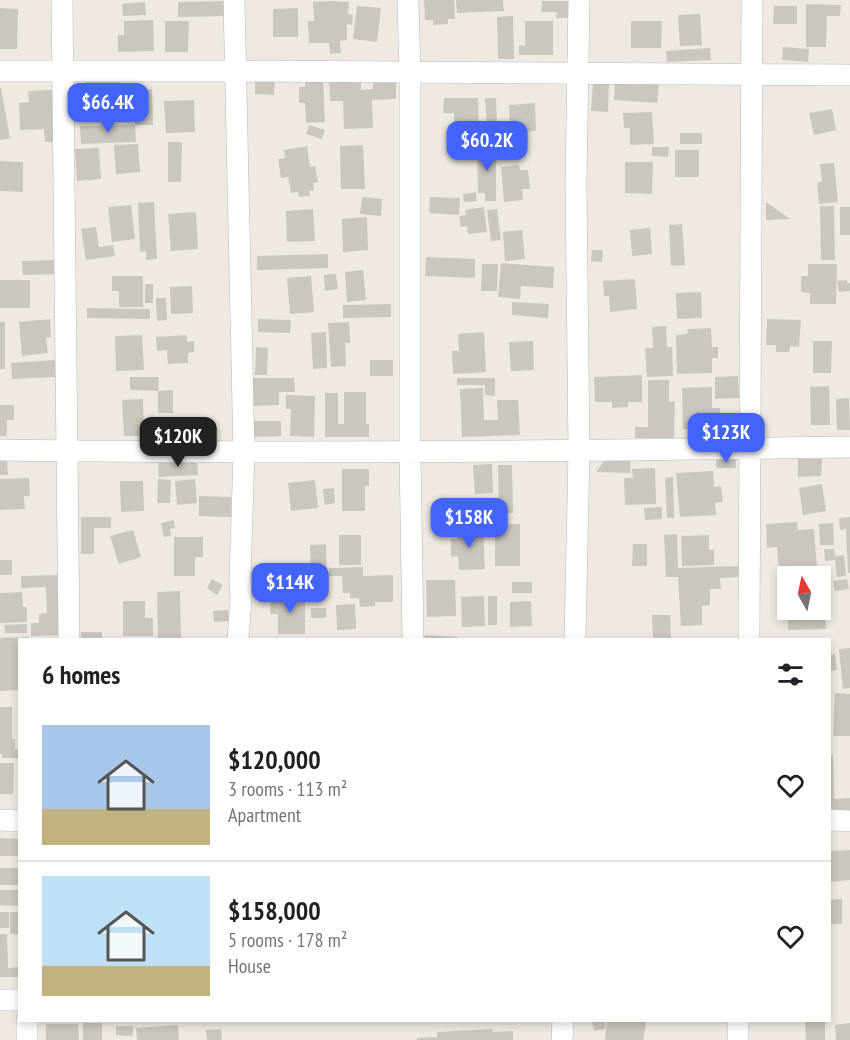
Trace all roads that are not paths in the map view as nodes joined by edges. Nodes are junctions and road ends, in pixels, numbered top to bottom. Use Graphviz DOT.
graph roads {
  1 [pos="62,0"];
  2 [pos="234,0"];
  3 [pos="408,0"];
  4 [pos="579,0"];
  5 [pos="752,0"];
  6 [pos="0,71"];
  7 [pos="236,71"];
  8 [pos="63,72"];
  9 [pos="410,73"];
  10 [pos="578,74"];
  11 [pos="850,75"];
  12 [pos="753,76"];
  13 [pos="850,447"];
  14 [pos="750,449"];
  15 [pos="0,450"];
  16 [pos="67,451"];
  17 [pos="579,452"];
  18 [pos="244,453"];
  19 [pos="410,453"];
  20 [pos="69,638"];
  21 [pos="238,638"];
  22 [pos="413,638"];
  23 [pos="576,638"];
  24 [pos="749,638"];
  25 [pos="0,820"];
  26 [pos="18,820"];
  27 [pos="831,820"];
  28 [pos="850,821"];
  29 [pos="0,1000"];
  30 [pos="18,1000"];
  31 [pos="27,1022"];
  32 [pos="563,1022"];
  33 [pos="738,1022"];
  34 [pos="27,1040"];
  35 [pos="562,1040"];
  36 [pos="738,1040"];
  1 -- 8 [label="street"];
  2 -- 7 [label="street"];
  3 -- 9 [label="street"];
  4 -- 10 [label="street"];
  5 -- 12 [label="street"];
  6 -- 8 [label="street"];
  7 -- 8 [label="street"];
  7 -- 9 [label="street"];
  7 -- 18 [label="street"];
  8 -- 16 [label="street"];
  9 -- 10 [label="street"];
  9 -- 19 [label="street"];
  10 -- 12 [label="street"];
  10 -- 17 [label="street"];
  11 -- 12 [label="street"];
  12 -- 14 [label="street"];
  13 -- 14 [label="street"];
  14 -- 17 [label="street"];
  14 -- 24 [label="street"];
  15 -- 16 [label="street"];
  16 -- 18 [label="street"];
  16 -- 20 [label="street"];
  17 -- 19 [label="street"];
  17 -- 23 [label="street"];
  18 -- 19 [label="street"];
  18 -- 21 [label="street"];
  19 -- 22 [label="street"];
  25 -- 26 [label="street"];
  27 -- 28 [label="street"];
  29 -- 30 [label="street"];
  31 -- 34 [label="street"];
  32 -- 35 [label="street"];
  33 -- 36 [label="street"];
}
